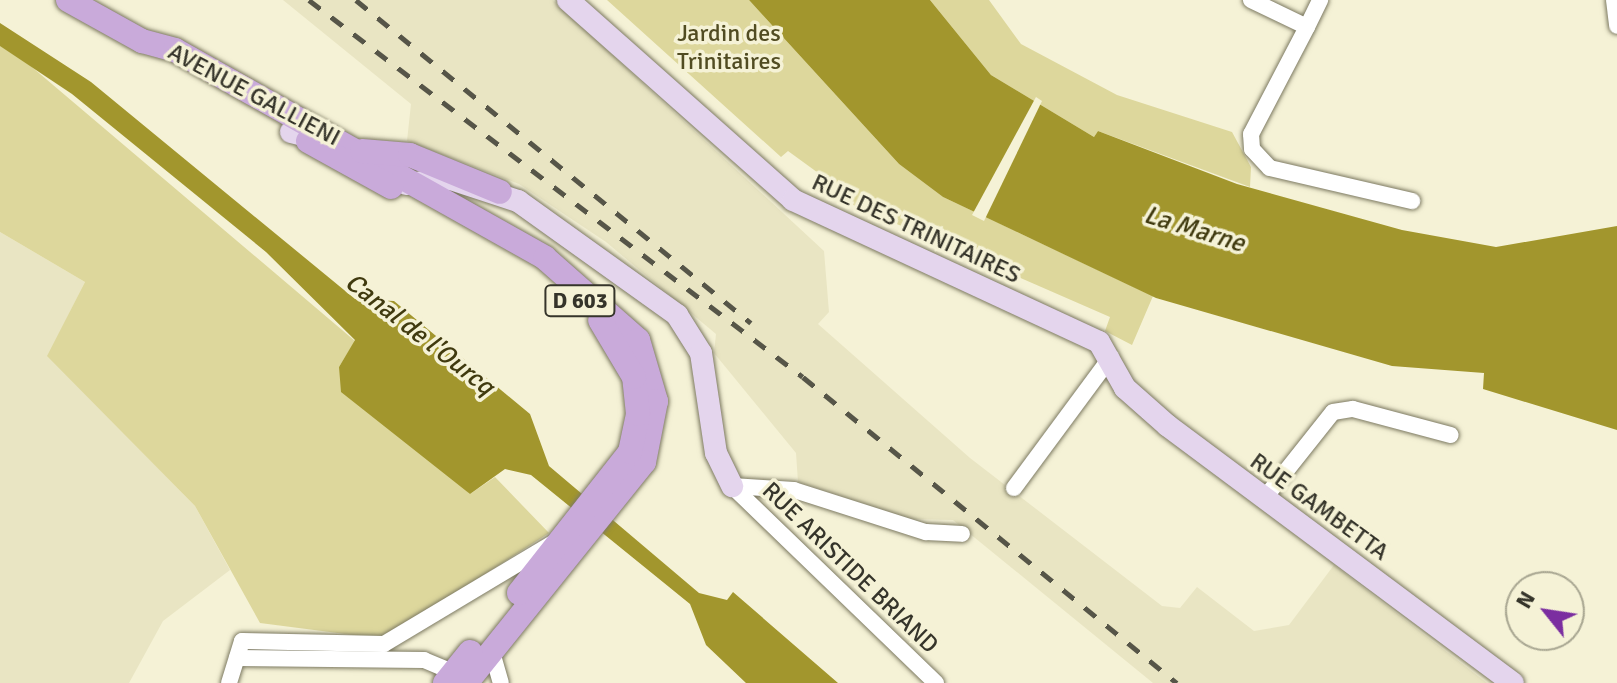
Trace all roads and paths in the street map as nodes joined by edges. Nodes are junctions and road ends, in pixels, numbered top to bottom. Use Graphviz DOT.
graph roads {
  1 [pos="68,0"];
  2 [pos="568,0"];
  3 [pos="1251,0"];
  4 [pos="1320,0"];
  5 [pos="1614,0"];
  6 [pos="1617,26"];
  7 [pos="1307,27"];
  8 [pos="142,41"];
  9 [pos="291,132"];
  10 [pos="361,151"];
  11 [pos="392,178"];
  12 [pos="423,186"];
  13 [pos="500,192"];
  14 [pos="1412,201"];
  15 [pos="1111,357"];
  16 [pos="1451,435"];
  17 [pos="732,486"];
  18 [pos="1014,488"];
  19 [pos="1263,500"];
  20 [pos="608,501"];
  21 [pos="962,534"];
  22 [pos="575,539"];
  23 [pos="413,632"];
  24 [pos="240,650"];
  25 [pos="492,652"];
  26 [pos="424,660"];
  27 [pos="461,680"];
  28 [pos="229,683"];
  29 [pos="501,683"];
  30 [pos="936,683"];
  31 [pos="1513,683"];
  1 -- 8 [label="main road, AVENUE GALLIENI / D 603"];
  2 -- 15 [label="street, RUE DES TRINITAIRES"];
  3 -- 7 [label="street"];
  4 -- 7 [label="street"];
  5 -- 6 [label="street"];
  7 -- 14 [label="street"];
  8 -- 9 [label="main road"];
  8 -- 10 [label="main road, AVENUE GALLIENI / D 603"];
  9 -- 11 [label="main road"];
  9 -- 12 [label="street"];
  10 -- 11 [label="main road, AVENUE GALLIENI / D 603"];
  10 -- 13 [label="main road"];
  11 -- 12 [label="main road, D 603"];
  11 -- 20 [label="main road, D 603"];
  12 -- 13 [label="street"];
  12 -- 20 [label="main road, D 603"];
  13 -- 17 [label="street"];
  15 -- 18 [label="street"];
  15 -- 19 [label="street, RUE GAMBETTA"];
  16 -- 19 [label="street"];
  17 -- 21 [label="street"];
  17 -- 30 [label="street, RUE ARISTIDE BRIAND"];
  19 -- 31 [label="street, RUE GAMBETTA"];
  20 -- 22 [label="main road, D 603"];
  22 -- 23 [label="street"];
  22 -- 25 [label="main road, D 603"];
  22 -- 27 [label="main road, D 603"];
  23 -- 24 [label="street"];
  23 -- 26 [label="street"];
  24 -- 26 [label="street"];
  24 -- 28 [label="street"];
  25 -- 27 [label="main road, D 603"];
  25 -- 29 [label="street"];
  26 -- 27 [label="street"];
}
